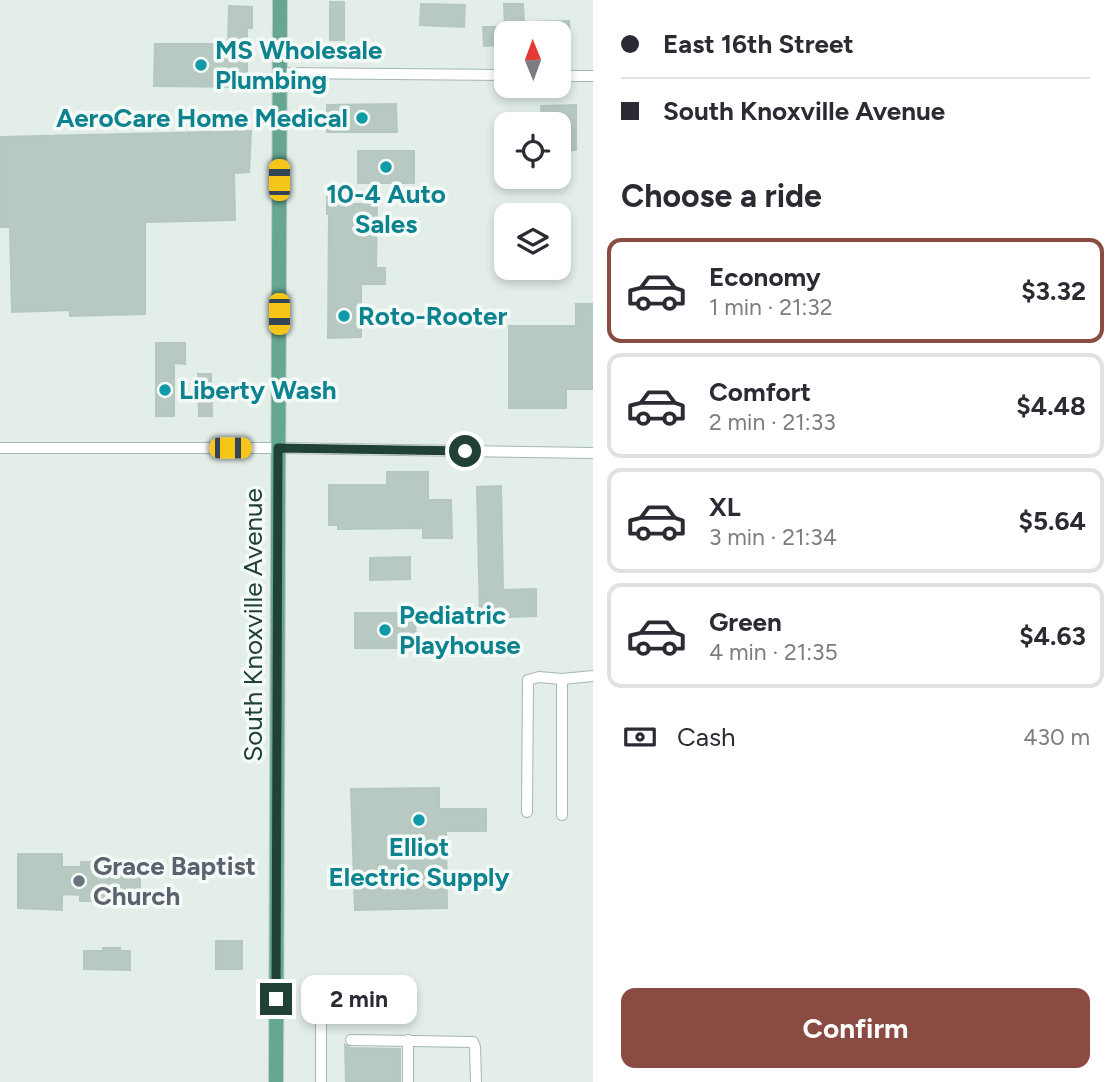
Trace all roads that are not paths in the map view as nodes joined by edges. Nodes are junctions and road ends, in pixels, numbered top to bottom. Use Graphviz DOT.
graph roads {
  1 [pos="280,0"];
  2 [pos="279,73"];
  3 [pos="494,75"];
  4 [pos="571,76"];
  5 [pos="593,76"];
  6 [pos="0,448"];
  7 [pos="278,448"];
  8 [pos="593,453"];
  9 [pos="593,676"];
  10 [pos="562,679"];
  11 [pos="527,812"];
  12 [pos="562,815"];
  13 [pos="321,1014"];
  14 [pos="351,1040"];
  15 [pos="408,1040"];
  16 [pos="276,1082"];
  17 [pos="321,1082"];
  18 [pos="408,1082"];
  19 [pos="476,1082"];
  1 -- 2 [label="main road, South Knoxville Avenue"];
  2 -- 3 [label="street"];
  2 -- 7 [label="main road, South Knoxville Avenue"];
  4 -- 5 [label="street"];
  6 -- 7 [label="street"];
  7 -- 8 [label="street"];
  7 -- 16 [label="main road, South Knoxville Avenue"];
  9 -- 10 [label="street"];
  10 -- 11 [label="street"];
  10 -- 12 [label="street"];
  13 -- 17 [label="street"];
  14 -- 15 [label="street"];
  15 -- 18 [label="street"];
  15 -- 19 [label="street"];
}
